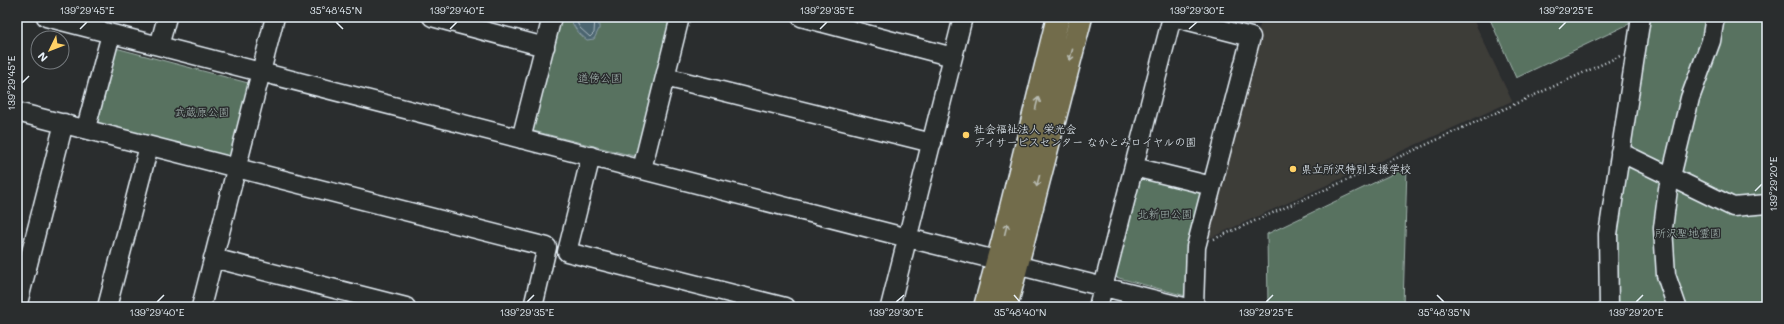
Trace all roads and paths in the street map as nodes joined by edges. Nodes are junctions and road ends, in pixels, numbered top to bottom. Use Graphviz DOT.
graph roads {
  1 [pos="46,17"];
  2 [pos="167,17"];
  3 [pos="275,17"];
  4 [pos="432,17"];
  5 [pos="552,17"];
  6 [pos="680,17"];
  7 [pos="801,17"];
  8 [pos="963,17"];
  9 [pos="1058,17"];
  10 [pos="1081,17"];
  11 [pos="1172,17"];
  12 [pos="1641,17"];
  13 [pos="1715,17"];
  14 [pos="111,34"];
  15 [pos="159,46"];
  16 [pos="545,47"];
  17 [pos="1636,53"];
  18 [pos="953,57"];
  19 [pos="261,73"];
  20 [pos="665,77"];
  21 [pos="17,112"];
  22 [pos="64,123"];
  23 [pos="86,128"];
  24 [pos="521,139"];
  25 [pos="932,143"];
  26 [pos="148,146"];
  27 [pos="1620,152"];
  28 [pos="591,156"];
  29 [pos="1134,167"];
  30 [pos="236,168"];
  31 [pos="642,169"];
  32 [pos="1670,177"];
  33 [pos="1212,186"];
  34 [pos="1767,204"];
  35 [pos="908,238"];
  36 [pos="1196,247"];
  37 [pos="213,258"];
  38 [pos="1007,263"];
  39 [pos="1103,287"];
  40 [pos="1150,303"];
  41 [pos="17,307"];
  42 [pos="107,307"];
  43 [pos="201,307"];
  44 [pos="406,307"];
  45 [pos="533,307"];
  46 [pos="785,307"];
  47 [pos="890,307"];
  48 [pos="984,307"];
  49 [pos="1006,307"];
  50 [pos="1098,307"];
  51 [pos="1184,307"];
  52 [pos="1194,307"];
  53 [pos="1609,307"];
  54 [pos="1677,307"];
  1 -- 14 [label="street"];
  2 -- 15 [label="street"];
  3 -- 19 [label="street"];
  4 -- 16 [label="street"];
  5 -- 16 [label="street"];
  6 -- 20 [label="street"];
  7 -- 18 [label="street"];
  8 -- 18 [label="street"];
  38 -- 9 [label="main road, one-way"];
  10 -- 38 [label="main road, one-way"];
  11 -- 29 [label="street"];
  11 -- 33 [label="street"];
  12 -- 17 [label="street"];
  13 -- 32 [label="street"];
  14 -- 15 [label="street"];
  14 -- 23 [label="street"];
  15 -- 19 [label="street"];
  16 -- 24 [label="street"];
  17 -- 27 [label="street"];
  17 -- 36 [label="path"];
  18 -- 25 [label="street"];
  19 -- 24 [label="street"];
  19 -- 30 [label="street"];
  20 -- 25 [label="street"];
  20 -- 31 [label="street"];
  21 -- 22 [label="street"];
  22 -- 23 [label="street"];
  22 -- 41 [label="street"];
  23 -- 26 [label="street"];
  24 -- 28 [label="street"];
  25 -- 35 [label="street"];
  26 -- 30 [label="street"];
  26 -- 42 [label="street"];
  27 -- 32 [label="street"];
  27 -- 53 [label="street"];
  28 -- 31 [label="street"];
  28 -- 46 [label="street"];
  29 -- 33 [label="street"];
  29 -- 39 [label="street"];
  30 -- 37 [label="street"];
  30 -- 45 [label="street"];
  31 -- 35 [label="street"];
  32 -- 34 [label="street"];
  32 -- 54 [label="street"];
  33 -- 36 [label="street"];
  35 -- 38 [label="street"];
  35 -- 47 [label="street"];
  36 -- 52 [label="street"];
  37 -- 43 [label="street"];
  37 -- 44 [label="street"];
  38 -- 39 [label="street"];
  38 -- 48 [label="main road"];
  38 -- 49 [label="main road"];
  39 -- 40 [label="street"];
  39 -- 50 [label="street"];
  40 -- 51 [label="street"];
}
